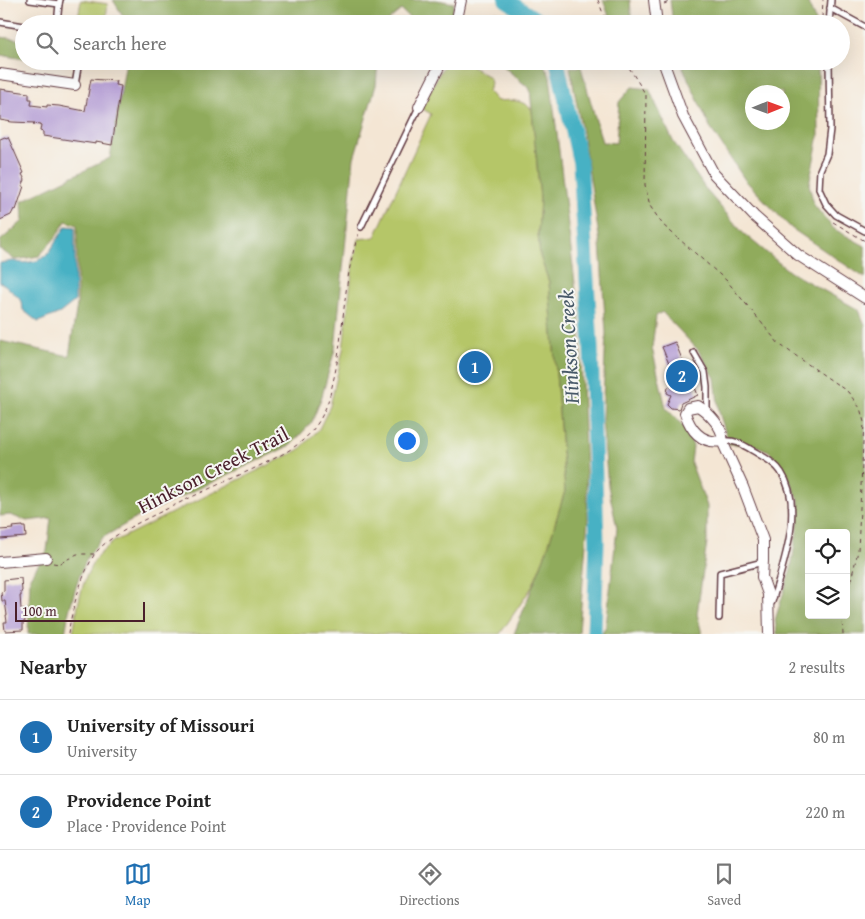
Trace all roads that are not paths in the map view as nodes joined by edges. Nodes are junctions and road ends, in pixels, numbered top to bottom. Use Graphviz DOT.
graph roads {
  1 [pos="30,0"];
  2 [pos="461,0"];
  3 [pos="654,0"];
  4 [pos="831,0"];
  5 [pos="59,2"];
  6 [pos="830,8"];
  7 [pos="58,15"];
  8 [pos="458,15"];
  9 [pos="656,15"];
  10 [pos="830,15"];
  11 [pos="843,15"];
  12 [pos="850,19"];
  13 [pos="0,22"];
  14 [pos="15,24"];
  15 [pos="865,27"];
  16 [pos="78,70"];
  17 [pos="438,70"];
  18 [pos="666,70"];
  19 [pos="829,70"];
  20 [pos="0,74"];
  21 [pos="75,85"];
  22 [pos="419,107"];
  23 [pos="361,227"];
  24 [pos="865,230"];
  25 [pos="865,298"];
  26 [pos="694,353"];
  27 [pos="707,412"];
  28 [pos="722,442"];
  29 [pos="46,558"];
  30 [pos="0,562"];
  31 [pos="763,562"];
  32 [pos="769,610"];
  33 [pos="719,618"];
  34 [pos="769,634"];
  1 -- 5 [label="lane"];
  2 -- 8 [label="street"];
  3 -- 9 [label="street"];
  4 -- 6 [label="lane"];
  5 -- 7 [label="lane"];
  6 -- 10 [label="lane"];
  6 -- 11 [label="lane"];
  12 -- 15 [label="lane"];
  13 -- 14 [label="lane"];
  16 -- 21 [label="lane"];
  17 -- 22 [label="street"];
  18 -- 25 [label="street"];
  19 -- 24 [label="lane"];
  20 -- 21 [label="street"];
  22 -- 23 [label="lane"];
  26 -- 27 [label="lane"];
  27 -- 28 [label="street"];
  27 -- 28 [label="street"];
  28 -- 31 [label="street"];
  28 -- 32 [label="lane"];
  29 -- 30 [label="street"];
  31 -- 32 [label="street"];
  31 -- 33 [label="lane"];
  32 -- 34 [label="street"];
}
